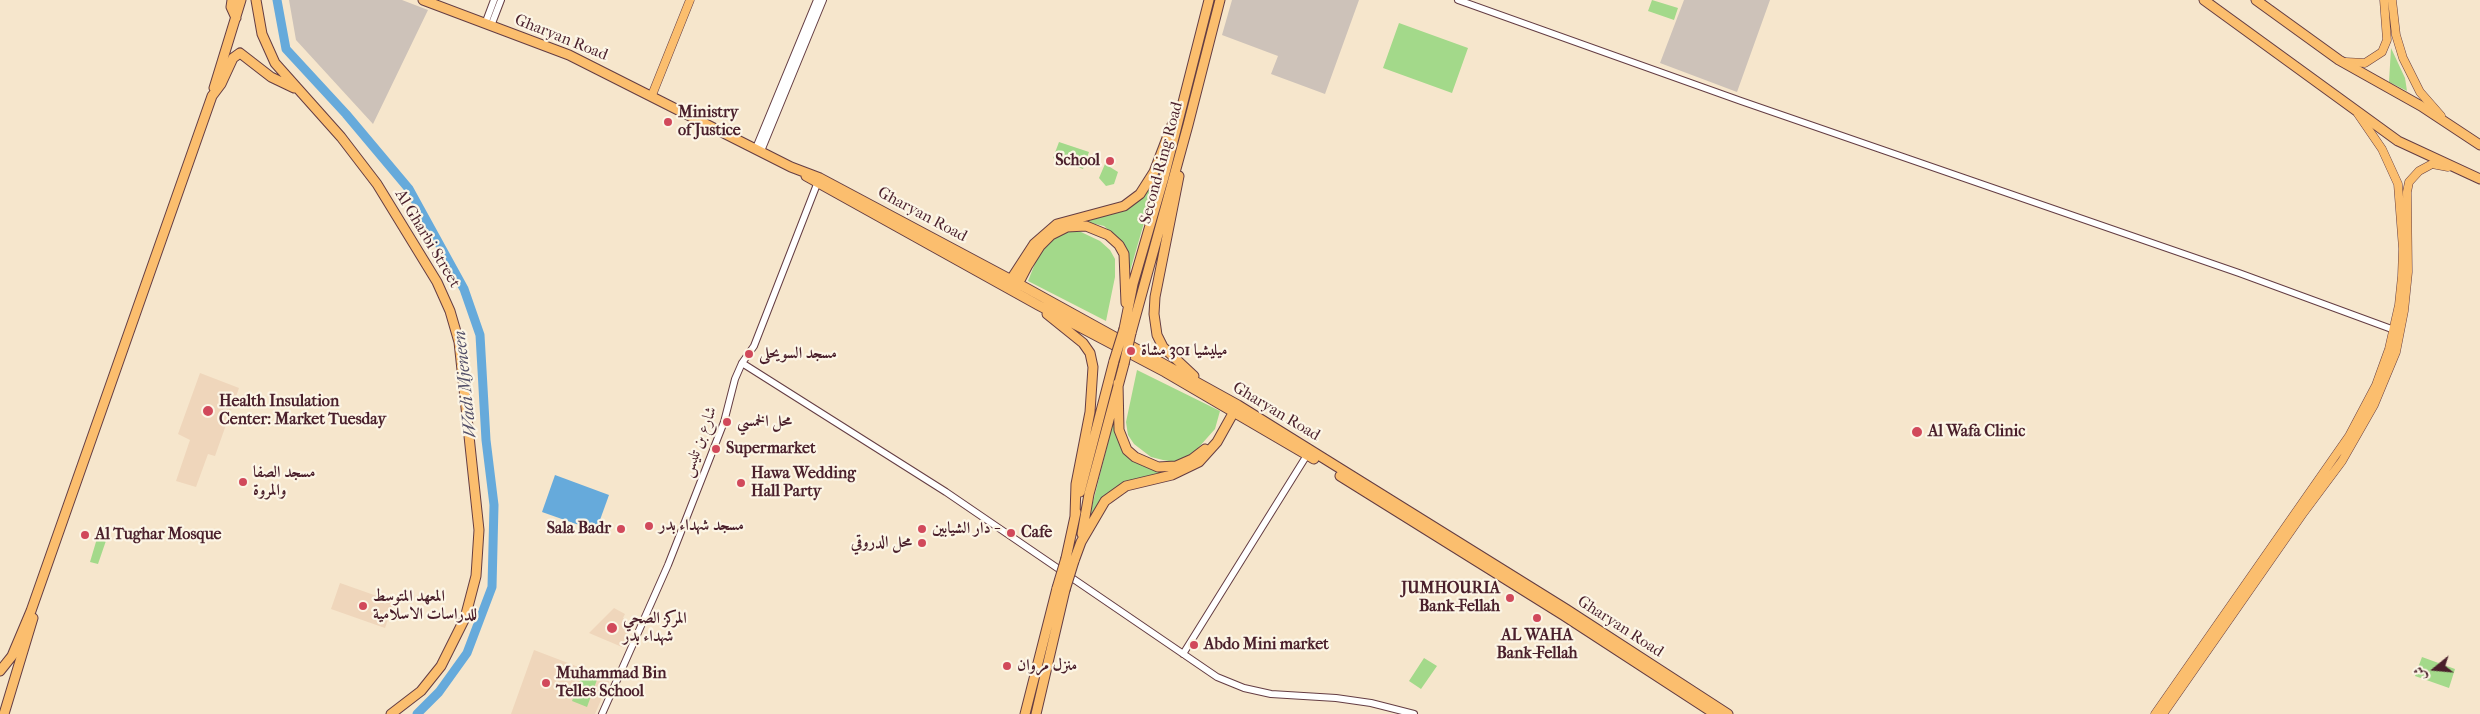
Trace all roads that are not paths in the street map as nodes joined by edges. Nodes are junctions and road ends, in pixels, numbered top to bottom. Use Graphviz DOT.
graph roads {
  1 [pos="232,0"];
  2 [pos="241,0"];
  3 [pos="256,0"];
  4 [pos="423,0"];
  5 [pos="494,0"];
  6 [pos="501,0"];
  7 [pos="690,0"];
  8 [pos="817,0"];
  9 [pos="823,0"];
  10 [pos="1209,0"];
  11 [pos="1220,0"];
  12 [pos="1458,0"];
  13 [pos="2204,0"];
  14 [pos="2256,0"];
  15 [pos="2384,0"];
  16 [pos="2392,0"];
  17 [pos="236,18"];
  18 [pos="488,25"];
  19 [pos="2338,60"];
  20 [pos="298,90"];
  21 [pos="652,95"];
  22 [pos="212,96"];
  23 [pos="1184,97"];
  24 [pos="2355,110"];
  25 [pos="1188,125"];
  26 [pos="2468,138"];
  27 [pos="2480,146"];
  28 [pos="759,150"];
  29 [pos="2462,171"];
  30 [pos="2480,179"];
  31 [pos="818,181"];
  32 [pos="1013,285"];
  33 [pos="1038,305"];
  34 [pos="1127,327"];
  35 [pos="2397,331"];
  36 [pos="742,363"];
  37 [pos="1118,383"];
  38 [pos="1214,392"];
  39 [pos="1233,407"];
  40 [pos="1307,455"];
  41 [pos="1075,516"];
  42 [pos="1081,542"];
  43 [pos="1070,559"];
  44 [pos="1061,589"];
  45 [pos="31,611"];
  46 [pos="1183,654"];
  47 [pos="0,671"];
  48 [pos="3,709"];
  49 [pos="392,714"];
  50 [pos="602,714"];
  51 [pos="1025,714"];
  52 [pos="1036,714"];
  53 [pos="1414,714"];
  54 [pos="1715,714"];
  55 [pos="1728,714"];
  56 [pos="2155,714"];
  57 [pos="2163,714"];
  1 -- 17 [label="highway"];
  2 -- 17 [label="highway"];
  3 -- 20 [label="highway, Al Gharbi Street"];
  4 -- 18 [label="highway, Gharyan Road"];
  5 -- 18 [label="street"];
  6 -- 18 [label="street"];
  7 -- 21 [label="main road"];
  8 -- 28 [label="street"];
  9 -- 28 [label="street"];
  10 -- 23 [label="highway, Second Ring Road"];
  11 -- 25 [label="highway, Second Ring Road"];
  12 -- 35 [label="street"];
  13 -- 24 [label="highway"];
  14 -- 19 [label="highway"];
  15 -- 19 [label="main road"];
  16 -- 26 [label="main road"];
  17 -- 22 [label="highway"];
  18 -- 21 [label="highway, Gharyan Road"];
  19 -- 26 [label="highway"];
  20 -- 22 [label="highway"];
  20 -- 49 [label="highway, Al Gharbi Street"];
  21 -- 28 [label="highway, Gharyan Road"];
  22 -- 45 [label="highway"];
  23 -- 32 [label="highway"];
  23 -- 34 [label="highway, Second Ring Road"];
  24 -- 29 [label="highway"];
  24 -- 35 [label="main road"];
  25 -- 34 [label="highway, Second Ring Road"];
  25 -- 38 [label="highway"];
  26 -- 27 [label="highway"];
  28 -- 31 [label="highway, Gharyan Road"];
  29 -- 30 [label="highway"];
  29 -- 35 [label="main road"];
  31 -- 32 [label="highway, Gharyan Road"];
  31 -- 36 [label="street, شارع بن تليس"];
  32 -- 33 [label="highway, Gharyan Road"];
  32 -- 34 [label="highway"];
  32 -- 38 [label="highway, Gharyan Road"];
  33 -- 39 [label="highway, Gharyan Road"];
  33 -- 41 [label="highway"];
  34 -- 37 [label="highway, bridge"];
  34 -- 41 [label="highway, bridge"];
  35 -- 56 [label="main road"];
  35 -- 57 [label="main road"];
  36 -- 46 [label="street"];
  36 -- 50 [label="street, شارع بن تليس"];
  37 -- 39 [label="highway"];
  37 -- 42 [label="highway"];
  38 -- 39 [label="highway, Gharyan Road"];
  39 -- 40 [label="highway, Gharyan Road"];
  39 -- 42 [label="highway"];
  39 -- 55 [label="highway, Gharyan Road"];
  40 -- 46 [label="street"];
  40 -- 54 [label="highway, Gharyan Road"];
  41 -- 43 [label="highway"];
  42 -- 43 [label="highway"];
  43 -- 44 [label="highway, bridge"];
  44 -- 51 [label="highway"];
  44 -- 52 [label="highway"];
  45 -- 47 [label="highway"];
  45 -- 48 [label="highway"];
  46 -- 53 [label="street"];
}
